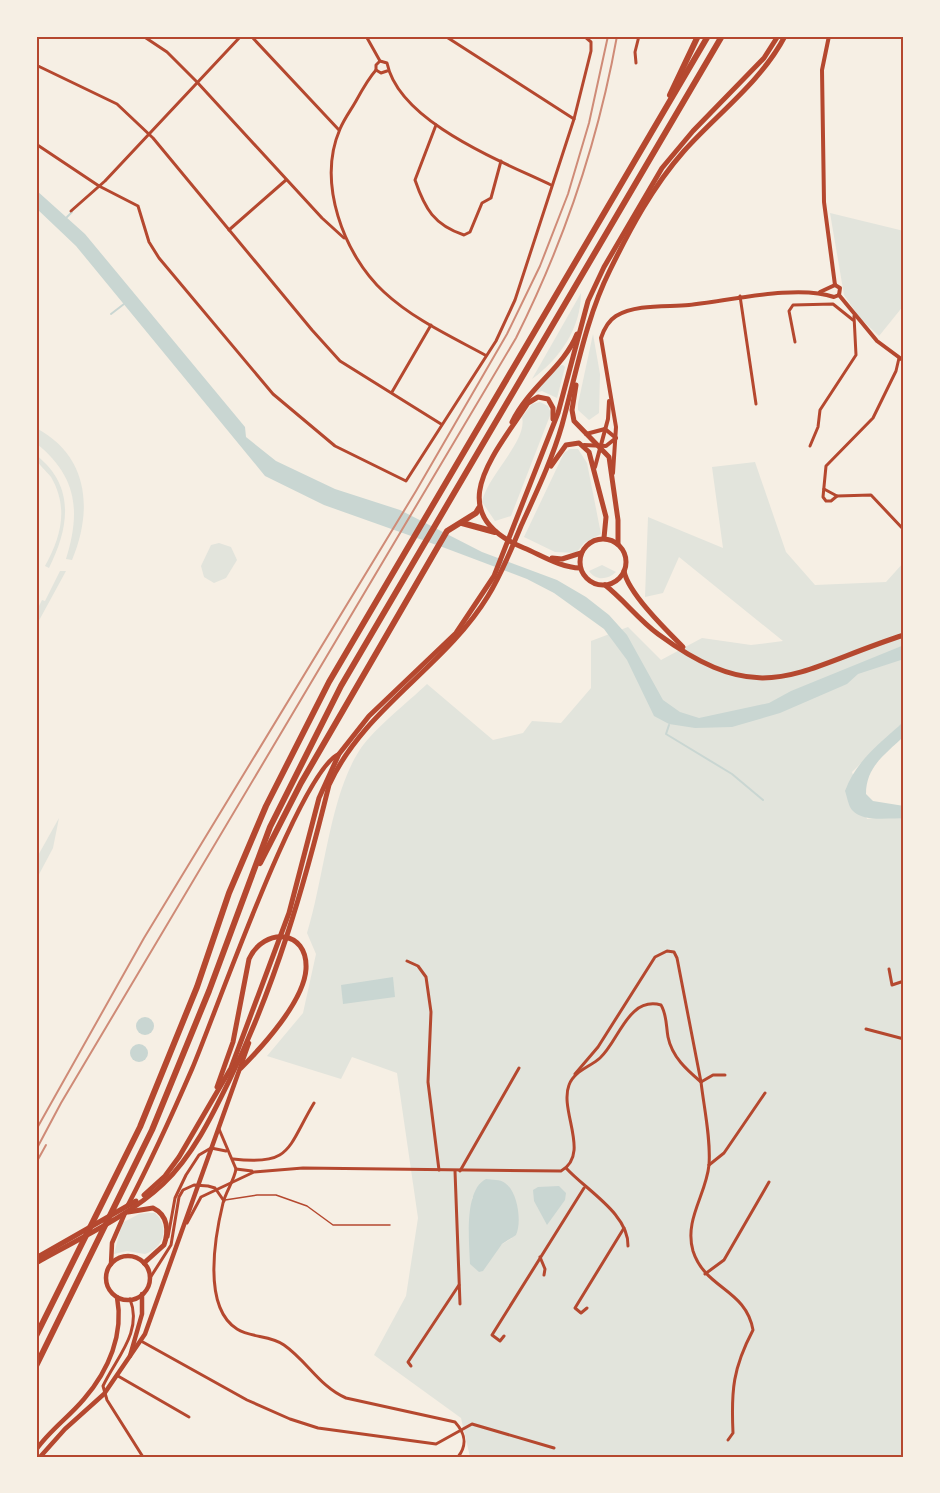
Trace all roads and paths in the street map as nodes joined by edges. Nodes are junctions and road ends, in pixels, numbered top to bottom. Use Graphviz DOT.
graph roads {
  1 [pos="143,36"];
  2 [pos="242,36"];
  3 [pos="251,36"];
  4 [pos="366,36"];
  5 [pos="445,36"];
  6 [pos="585,36"];
  7 [pos="639,36"];
  8 [pos="698,36"];
  9 [pos="708,36"];
  10 [pos="722,36"];
  11 [pos="778,36"];
  12 [pos="785,36"];
  13 [pos="829,36"];
  14 [pos="380,61"];
  15 [pos="636,63"];
  16 [pos="36,65"];
  17 [pos="376,70"];
  18 [pos="387,71"];
  19 [pos="197,82"];
  20 [pos="662,115"];
  21 [pos="574,120"];
  22 [pos="436,124"];
  23 [pos="339,130"];
  24 [pos="149,134"];
  25 [pos="36,144"];
  26 [pos="501,161"];
  27 [pos="286,180"];
  28 [pos="552,185"];
  29 [pos="99,186"];
  30 [pos="71,211"];
  31 [pos="229,230"];
  32 [pos="345,238"];
  33 [pos="835,285"];
  34 [pos="829,288"];
  35 [pos="818,293"];
  36 [pos="829,295"];
  37 [pos="839,295"];
  38 [pos="740,296"];
  39 [pos="583,318"];
  40 [pos="854,318"];
  41 [pos="431,325"];
  42 [pos="795,342"];
  43 [pos="485,355"];
  44 [pos="899,358"];
  45 [pos="580,359"];
  46 [pos="904,361"];
  47 [pos="392,392"];
  48 [pos="609,397"];
  49 [pos="756,404"];
  50 [pos="442,424"];
  51 [pos="551,429"];
  52 [pos="605,429"];
  53 [pos="509,432"];
  54 [pos="585,434"];
  55 [pos="616,438"];
  56 [pos="584,445"];
  57 [pos="810,446"];
  58 [pos="600,447"];
  59 [pos="595,467"];
  60 [pos="613,474"];
  61 [pos="543,480"];
  62 [pos="824,488"];
  63 [pos="837,496"];
  64 [pos="478,508"];
  65 [pos="455,524"];
  66 [pos="904,530"];
  67 [pos="495,532"];
  68 [pos="515,535"];
  69 [pos="604,538"];
  70 [pos="618,544"];
  71 [pos="581,553"];
  72 [pos="550,558"];
  73 [pos="580,568"];
  74 [pos="624,571"];
  75 [pos="604,585"];
  76 [pos="487,594"];
  77 [pos="904,635"];
  78 [pos="693,657"];
  79 [pos="339,754"];
  80 [pos="242,898"];
  81 [pos="407,961"];
  82 [pos="890,969"];
  83 [pos="904,981"];
  84 [pos="866,1029"];
  85 [pos="251,1035"];
  86 [pos="904,1039"];
  87 [pos="241,1068"];
  88 [pos="519,1068"];
  89 [pos="725,1076"];
  90 [pos="573,1078"];
  91 [pos="701,1082"];
  92 [pos="765,1093"];
  93 [pos="216,1094"];
  94 [pos="314,1103"];
  95 [pos="219,1128"];
  96 [pos="211,1148"];
  97 [pos="226,1151"];
  98 [pos="233,1159"];
  99 [pos="709,1165"];
  100 [pos="566,1168"];
  101 [pos="236,1169"];
  102 [pos="439,1170"];
  103 [pos="455,1170"];
  104 [pos="460,1171"];
  105 [pos="254,1172"];
  106 [pos="233,1180"];
  107 [pos="769,1182"];
  108 [pos="198,1185"];
  109 [pos="215,1188"];
  110 [pos="584,1188"];
  111 [pos="224,1201"];
  112 [pos="133,1206"];
  113 [pos="390,1225"];
  114 [pos="624,1228"];
  115 [pos="182,1229"];
  116 [pos="165,1241"];
  117 [pos="628,1246"];
  118 [pos="36,1257"];
  119 [pos="540,1257"];
  120 [pos="36,1263"];
  121 [pos="144,1263"];
  122 [pos="111,1264"];
  123 [pos="705,1274"];
  124 [pos="544,1275"];
  125 [pos="150,1278"];
  126 [pos="460,1283"];
  127 [pos="142,1294"];
  128 [pos="117,1296"];
  129 [pos="130,1299"];
  130 [pos="460,1304"];
  131 [pos="587,1308"];
  132 [pos="36,1336"];
  133 [pos="504,1336"];
  134 [pos="141,1341"];
  135 [pos="130,1359"];
  136 [pos="36,1366"];
  137 [pos="411,1366"];
  138 [pos="118,1376"];
  139 [pos="104,1394"];
  140 [pos="189,1417"];
  141 [pos="461,1429"];
  142 [pos="728,1440"];
  143 [pos="554,1448"];
  144 [pos="36,1450"];
  145 [pos="40,1457"];
  146 [pos="143,1457"];
  147 [pos="458,1457"];
  1 -- 19 [label="street"];
  2 -- 19 [label="street"];
  3 -- 23 [label="street"];
  4 -- 14 [label="street"];
  5 -- 21 [label="street"];
  6 -- 21 [label="street"];
  7 -- 15 [label="street"];
  8 -- 20 [label="highway"];
  9 -- 20 [label="highway"];
  10 -- 80 [label="highway"];
  11 -- 39 [label="main road"];
  12 -- 45 [label="main road"];
  13 -- 33 [label="street"];
  14 -- 17 [label="street"];
  14 -- 18 [label="street"];
  16 -- 24 [label="street"];
  17 -- 18 [label="street"];
  17 -- 23 [label="street"];
  18 -- 22 [label="street"];
  19 -- 24 [label="street"];
  19 -- 27 [label="street"];
  20 -- 132 [label="highway"];
  21 -- 28 [label="street"];
  22 -- 26 [label="street"];
  22 -- 26 [label="street"];
  23 -- 32 [label="street"];
  24 -- 29 [label="street"];
  24 -- 31 [label="street"];
  25 -- 29 [label="street"];
  26 -- 28 [label="street"];
  27 -- 31 [label="street"];
  27 -- 32 [label="street"];
  28 -- 43 [label="street"];
  29 -- 30 [label="street"];
  29 -- 50 [label="street"];
  31 -- 47 [label="street"];
  32 -- 41 [label="street"];
  33 -- 34 [label="street"];
  33 -- 37 [label="street"];
  34 -- 35 [label="street"];
  34 -- 36 [label="street"];
  35 -- 36 [label="street"];
  35 -- 38 [label="street"];
  36 -- 37 [label="street"];
  37 -- 40 [label="street"];
  38 -- 48 [label="street"];
  38 -- 49 [label="street"];
  39 -- 51 [label="main road"];
  39 -- 53 [label="main road"];
  40 -- 42 [label="street"];
  40 -- 44 [label="street"];
  40 -- 57 [label="street"];
  41 -- 43 [label="street"];
  41 -- 47 [label="street"];
  43 -- 50 [label="street"];
  44 -- 46 [label="street"];
  44 -- 62 [label="street"];
  45 -- 54 [label="main road"];
  45 -- 61 [label="main road"];
  47 -- 50 [label="street"];
  48 -- 52 [label="street"];
  48 -- 55 [label="street"];
  51 -- 53 [label="main road"];
  51 -- 68 [label="main road"];
  52 -- 54 [label="street"];
  52 -- 55 [label="street"];
  52 -- 58 [label="street"];
  53 -- 64 [label="main road"];
  54 -- 58 [label="main road"];
  55 -- 58 [label="street"];
  55 -- 60 [label="street"];
  56 -- 58 [label="street"];
  56 -- 59 [label="main road"];
  56 -- 61 [label="main road"];
  58 -- 59 [label="street"];
  58 -- 60 [label="main road"];
  59 -- 69 [label="main road"];
  60 -- 70 [label="main road"];
  61 -- 68 [label="main road"];
  62 -- 63 [label="street"];
  62 -- 63 [label="street"];
  63 -- 66 [label="street"];
  64 -- 65 [label="highway"];
  64 -- 67 [label="main road"];
  65 -- 67 [label="highway"];
  65 -- 80 [label="highway"];
  67 -- 72 [label="main road"];
  68 -- 76 [label="main road"];
  69 -- 70 [label="main road"];
  69 -- 71 [label="main road"];
  70 -- 74 [label="main road"];
  71 -- 72 [label="main road"];
  71 -- 73 [label="main road"];
  72 -- 73 [label="main road"];
  73 -- 75 [label="main road"];
  74 -- 75 [label="main road"];
  74 -- 78 [label="main road"];
  75 -- 78 [label="main road"];
  76 -- 79 [label="main road"];
  76 -- 85 [label="main road"];
  77 -- 78 [label="main road"];
  79 -- 93 [label="main road"];
  79 -- 122 [label="main road"];
  80 -- 136 [label="highway"];
  81 -- 102 [label="street"];
  82 -- 83 [label="street"];
  84 -- 86 [label="street"];
  85 -- 87 [label="main road"];
  85 -- 112 [label="main road"];
  87 -- 93 [label="main road"];
  87 -- 95 [label="main road"];
  88 -- 104 [label="street"];
  89 -- 91 [label="street"];
  90 -- 91 [label="street"];
  90 -- 91 [label="street"];
  90 -- 100 [label="street"];
  91 -- 99 [label="street"];
  92 -- 99 [label="street"];
  93 -- 112 [label="main road"];
  94 -- 98 [label="street"];
  95 -- 96 [label="main road"];
  95 -- 97 [label="street"];
  96 -- 97 [label="street"];
  96 -- 108 [label="main road"];
  96 -- 116 [label="street"];
  97 -- 98 [label="street"];
  98 -- 101 [label="street"];
  99 -- 123 [label="street"];
  100 -- 104 [label="street"];
  100 -- 110 [label="street"];
  101 -- 105 [label="street"];
  101 -- 106 [label="street"];
  102 -- 103 [label="street"];
  102 -- 105 [label="street"];
  103 -- 104 [label="street"];
  103 -- 126 [label="street"];
  105 -- 106 [label="street"];
  106 -- 109 [label="street"];
  106 -- 111 [label="street"];
  107 -- 123 [label="street"];
  108 -- 109 [label="street"];
  108 -- 115 [label="main road"];
  108 -- 125 [label="street"];
  109 -- 111 [label="street"];
  109 -- 115 [label="street"];
  110 -- 114 [label="street"];
  110 -- 119 [label="street"];
  111 -- 113 [label="lane"];
  111 -- 141 [label="street"];
  112 -- 116 [label="main road"];
  112 -- 118 [label="main road"];
  112 -- 120 [label="main road"];
  114 -- 117 [label="street"];
  114 -- 131 [label="street"];
  115 -- 134 [label="main road"];
  116 -- 121 [label="main road"];
  119 -- 124 [label="street"];
  119 -- 133 [label="street"];
  121 -- 122 [label="main road"];
  121 -- 125 [label="main road"];
  122 -- 128 [label="main road"];
  123 -- 142 [label="street"];
  125 -- 127 [label="main road"];
  126 -- 130 [label="street"];
  126 -- 137 [label="street"];
  127 -- 129 [label="main road"];
  127 -- 135 [label="main road"];
  128 -- 129 [label="main road"];
  128 -- 144 [label="main road"];
  129 -- 139 [label="street"];
  134 -- 135 [label="main road"];
  134 -- 141 [label="street"];
  135 -- 138 [label="main road"];
  138 -- 139 [label="main road"];
  138 -- 140 [label="street"];
  139 -- 145 [label="main road"];
  139 -- 146 [label="street"];
  141 -- 143 [label="street"];
  141 -- 147 [label="street"];
}
